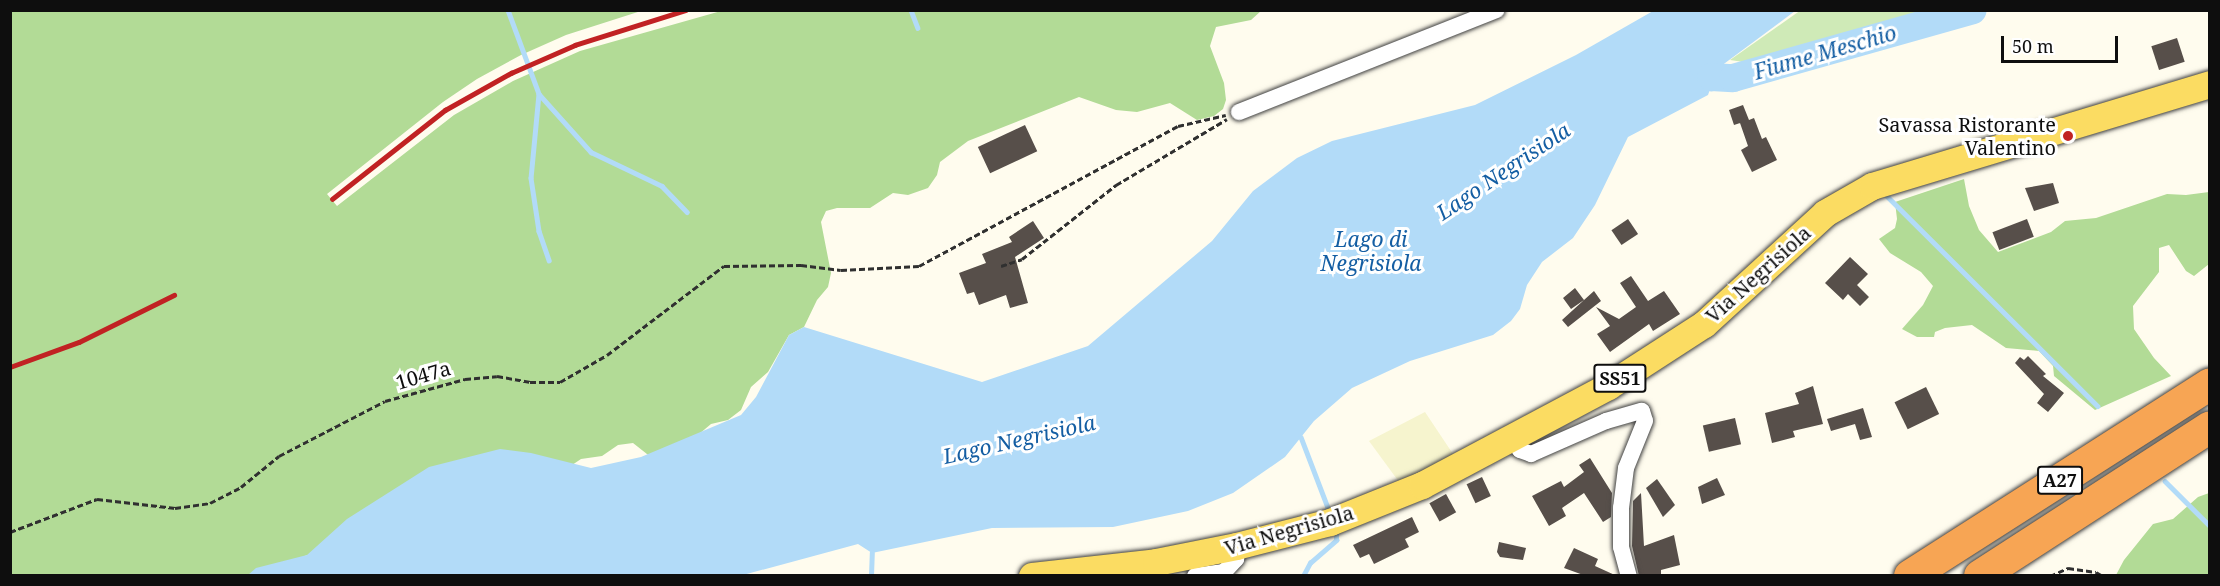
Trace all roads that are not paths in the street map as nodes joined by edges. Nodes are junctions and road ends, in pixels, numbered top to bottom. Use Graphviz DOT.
graph roads {
  1 [pos="1496,10"];
  2 [pos="2210,84"];
  3 [pos="1239,112"];
  4 [pos="2210,384"];
  5 [pos="2210,427"];
  6 [pos="1510,438"];
  7 [pos="1236,546"];
  8 [pos="1032,576"];
  9 [pos="1195,576"];
  10 [pos="1629,576"];
  11 [pos="1910,576"];
  12 [pos="1980,576"];
  1 -- 3 [label="street"];
  2 -- 6 [label="main road, Via Negrisiola / SS51"];
  4 -- 11 [label="highway, A27"];
  5 -- 12 [label="highway, A27"];
  6 -- 7 [label="main road, Via Negrisiola / SS51"];
  6 -- 10 [label="street"];
  7 -- 8 [label="main road, Via Negrisiola / SS51"];
  7 -- 9 [label="street"];
}
